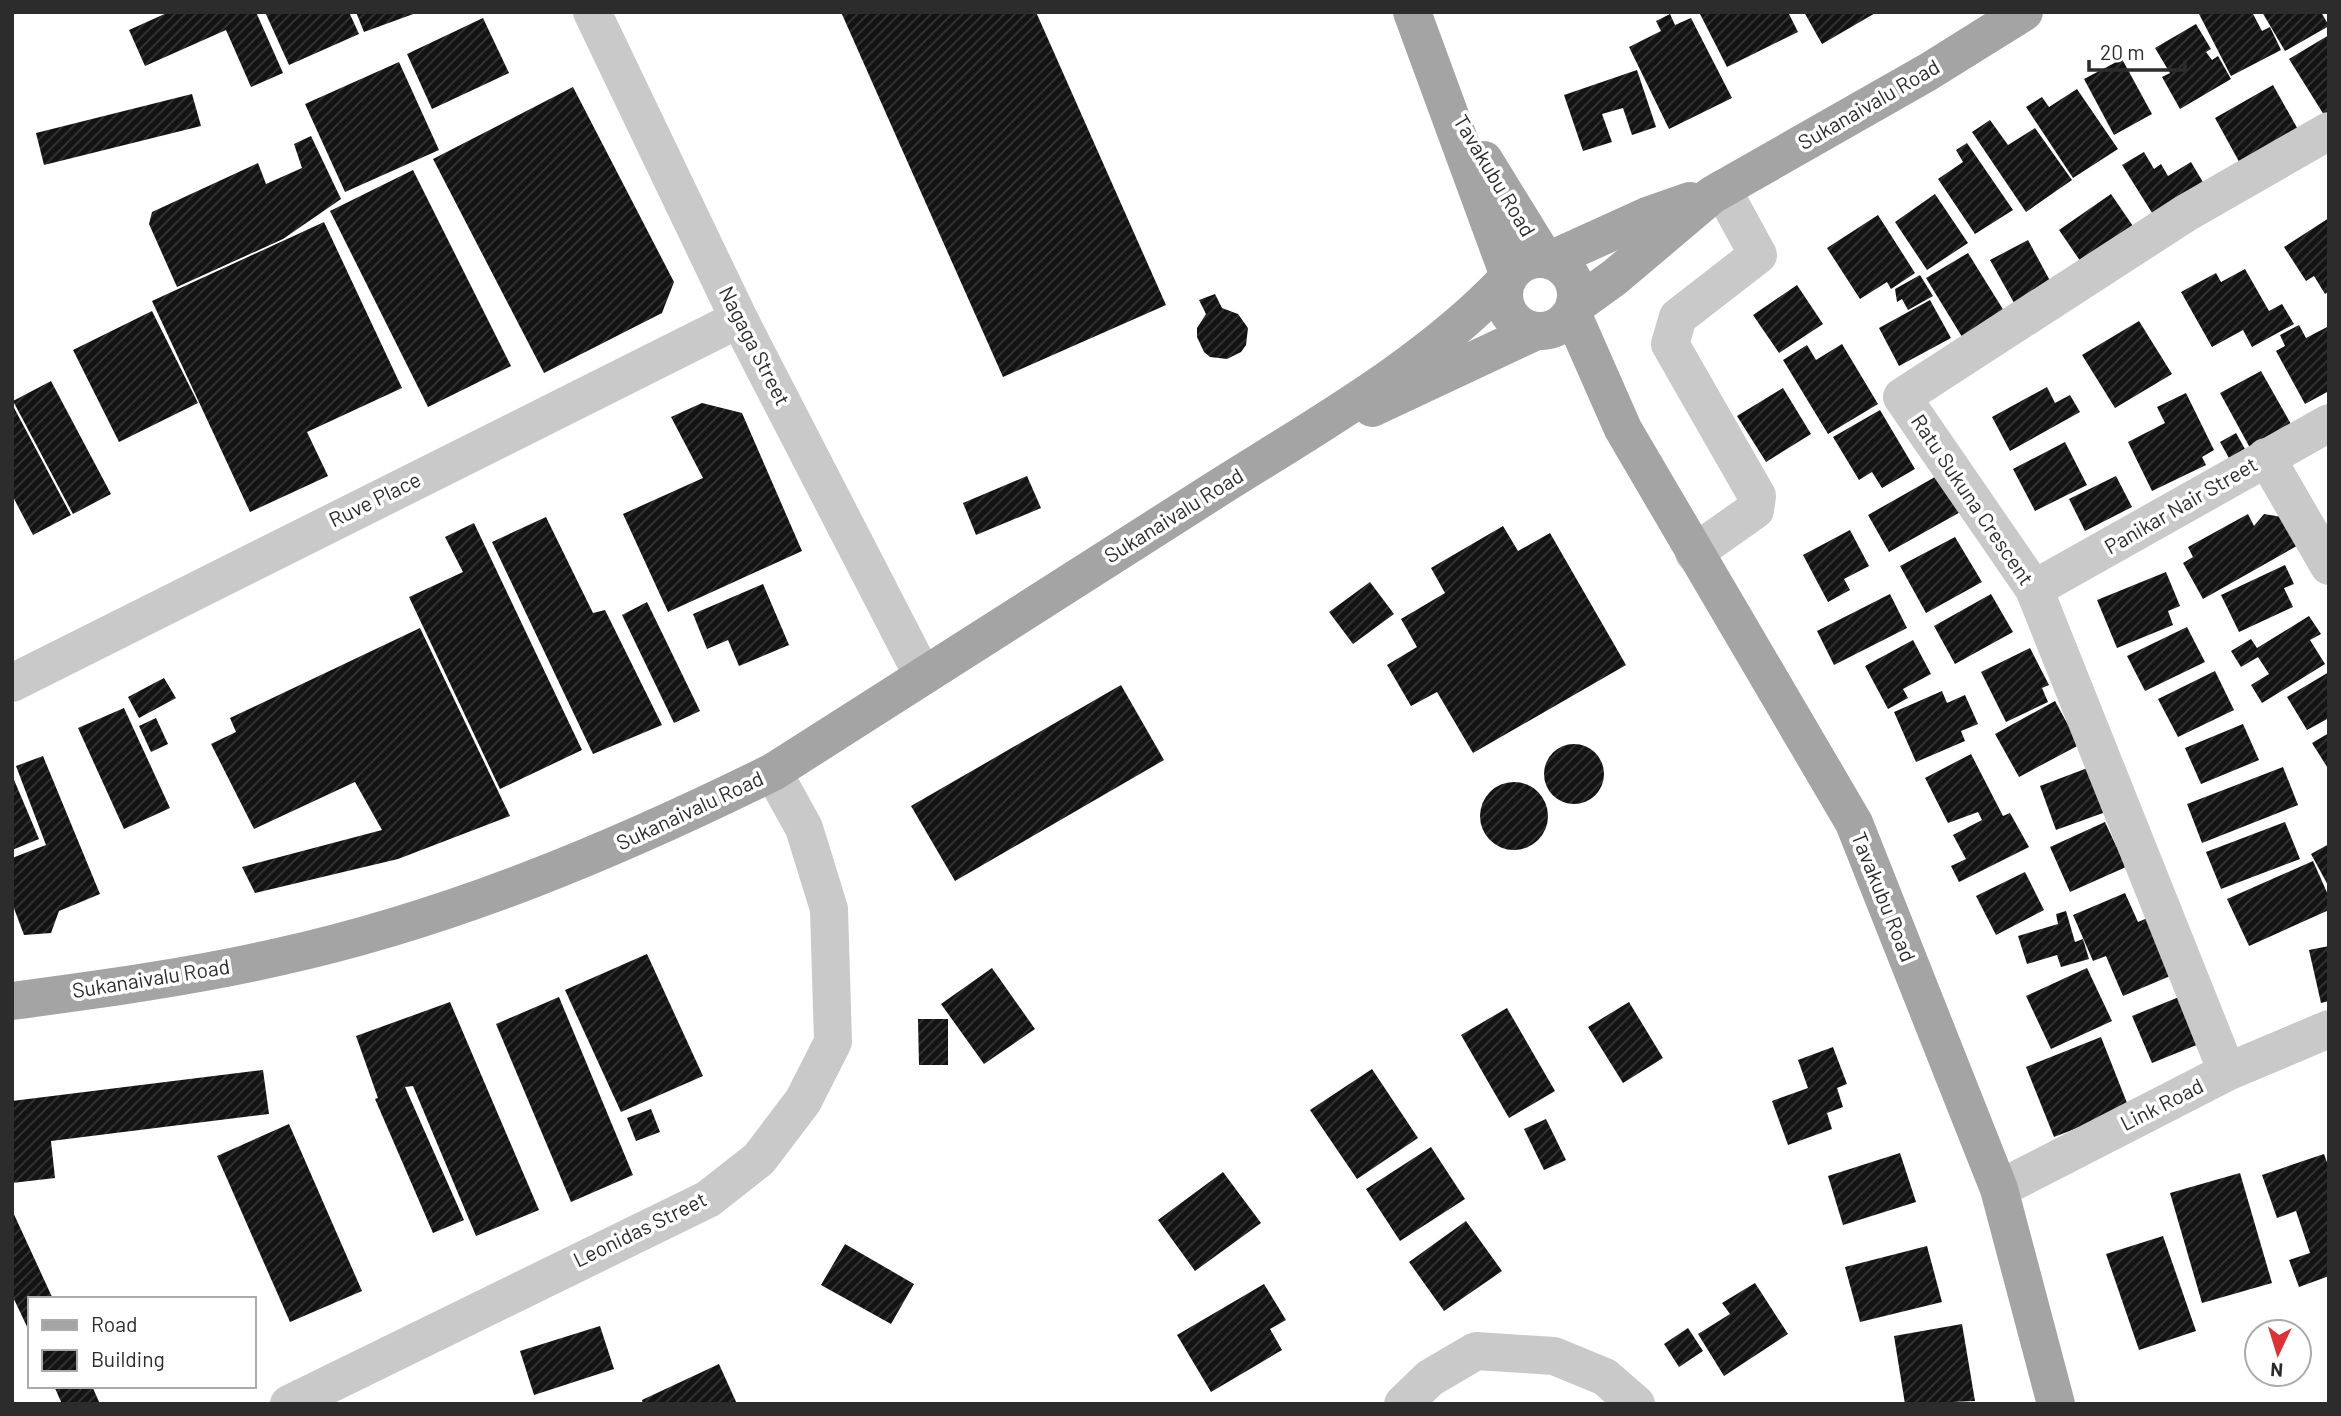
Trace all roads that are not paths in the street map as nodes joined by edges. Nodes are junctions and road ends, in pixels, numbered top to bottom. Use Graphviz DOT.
graph roads {
  1 [pos="592,12"];
  2 [pos="1412,12"];
  3 [pos="2024,12"];
  4 [pos="1443,93"];
  5 [pos="2329,131"];
  6 [pos="1717,192"];
  7 [pos="1547,260"];
  8 [pos="1507,278"];
  9 [pos="1574,309"];
  10 [pos="739,319"];
  11 [pos="1536,332"];
  12 [pos="2329,423"];
  13 [pos="1623,429"];
  14 [pos="1293,440"];
  15 [pos="2266,457"];
  16 [pos="1694,553"];
  17 [pos="2329,566"];
  18 [pos="2034,589"];
  19 [pos="923,676"];
  20 [pos="12,682"];
  21 [pos="773,772"];
  22 [pos="12,1001"];
  23 [pos="2329,1029"];
  24 [pos="2227,1072"];
  25 [pos="1999,1189"];
  26 [pos="289,1404"];
  27 [pos="1403,1404"];
  28 [pos="1636,1404"];
  29 [pos="2056,1404"];
  1 -- 10 [label="street, Nagaga Street"];
  2 -- 4 [label="main road, Tavakubu Road"];
  3 -- 6 [label="main road, Sukanaivalu Road"];
  4 -- 7 [label="main road, Tavakubu Road"];
  4 -- 8 [label="main road, Tavakubu Road"];
  5 -- 18 [label="street, Ratu Sukuna Crescent"];
  6 -- 7 [label="main road, Sukanaivalu Road"];
  6 -- 9 [label="main road, Sukanaivalu Road"];
  6 -- 16 [label="street"];
  7 -- 8 [label="main road"];
  7 -- 9 [label="main road"];
  8 -- 11 [label="main road"];
  8 -- 14 [label="main road, Sukanaivalu Road"];
  9 -- 11 [label="main road"];
  9 -- 13 [label="main road, Tavakubu Road"];
  10 -- 19 [label="street, Nagaga Street"];
  10 -- 20 [label="street, Ruve Place"];
  11 -- 13 [label="main road, Tavakubu Road"];
  11 -- 14 [label="main road, Sukanaivalu Road"];
  12 -- 15 [label="street, Panikar Nair Street"];
  13 -- 16 [label="main road, Tavakubu Road"];
  14 -- 19 [label="main road, Sukanaivalu Road"];
  15 -- 17 [label="street"];
  15 -- 18 [label="street, Panikar Nair Street"];
  16 -- 25 [label="main road, Tavakubu Road"];
  18 -- 24 [label="street, Ratu Sukuna Crescent"];
  19 -- 21 [label="main road, Sukanaivalu Road"];
  21 -- 22 [label="main road, Sukanaivalu Road"];
  21 -- 26 [label="street, Leonidas Street"];
  23 -- 24 [label="street, Link Road"];
  24 -- 25 [label="street, Link Road"];
  25 -- 29 [label="main road, Tavakubu Road"];
  27 -- 28 [label="street"];
}
